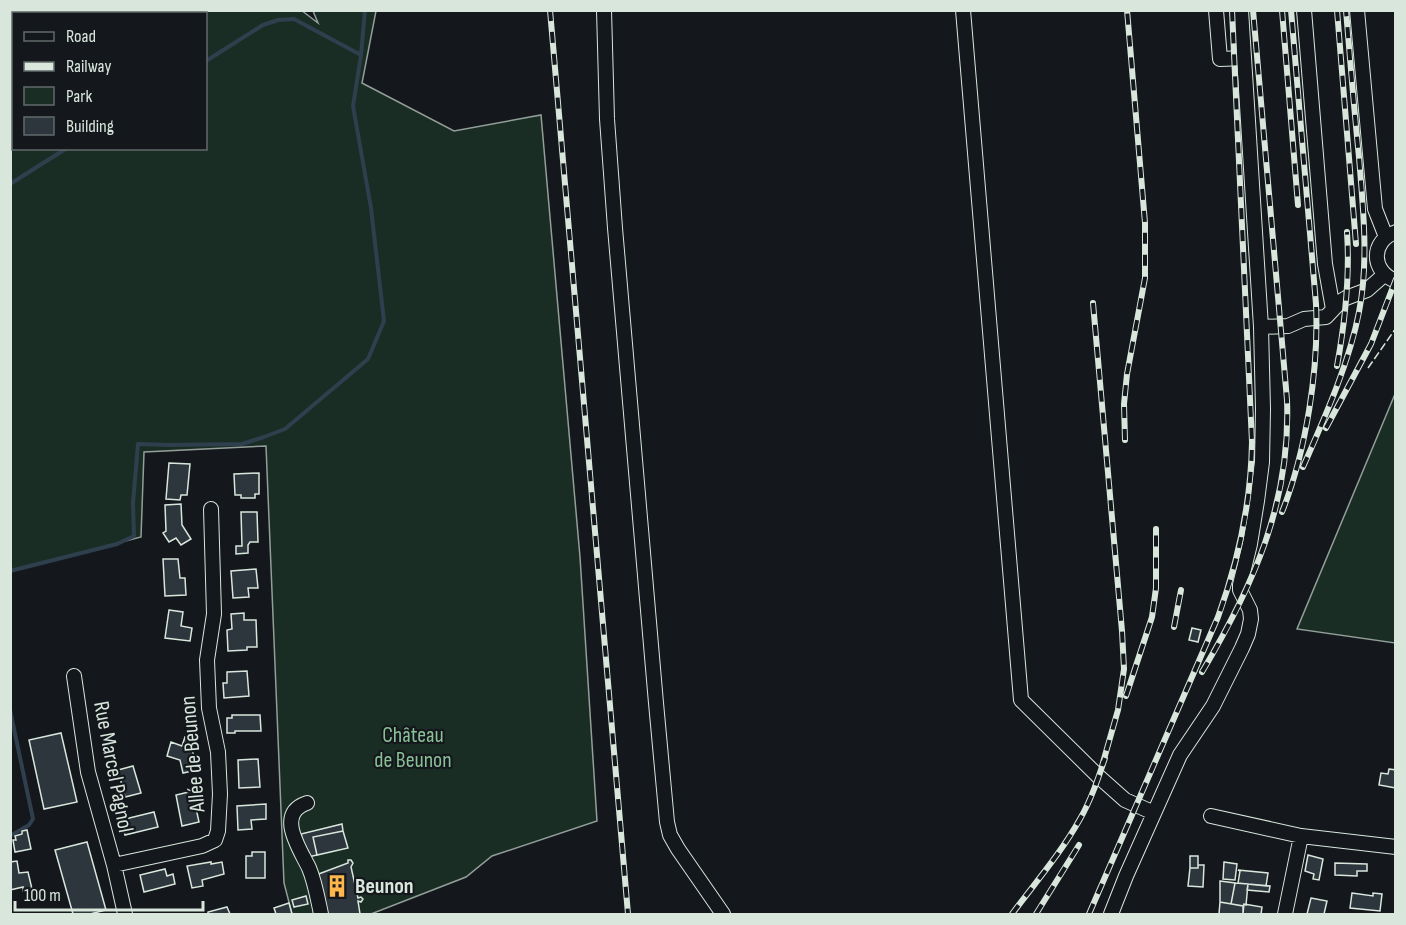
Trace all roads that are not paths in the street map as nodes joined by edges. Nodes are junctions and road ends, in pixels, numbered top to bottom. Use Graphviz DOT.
graph roads {
  1 [pos="604,10"];
  2 [pos="963,10"];
  3 [pos="1216,10"];
  4 [pos="1241,10"];
  5 [pos="1304,10"];
  6 [pos="1357,10"];
  7 [pos="1244,58"];
  8 [pos="1391,234"];
  9 [pos="1390,278"];
  10 [pos="1333,309"];
  11 [pos="1261,327"];
  12 [pos="211,509"];
  13 [pos="74,676"];
  14 [pos="307,803"];
  15 [pos="1154,813"];
  16 [pos="1211,816"];
  17 [pos="1301,836"];
  18 [pos="1395,847"];
  19 [pos="114,866"];
  20 [pos="125,915"];
  21 [pos="321,915"];
  22 [pos="723,915"];
  23 [pos="1111,915"];
  24 [pos="1285,915"];
  1 -- 22 [label="street"];
  2 -- 15 [label="street"];
  3 -- 7 [label="street"];
  4 -- 7 [label="street"];
  5 -- 10 [label="street"];
  6 -- 8 [label="street"];
  7 -- 11 [label="street"];
  8 -- 9 [label="street"];
  9 -- 10 [label="street"];
  10 -- 11 [label="street"];
  11 -- 15 [label="street"];
  12 -- 19 [label="street, Allée de Beunon"];
  13 -- 19 [label="street, Rue Marcel Pagnol"];
  14 -- 21 [label="street"];
  15 -- 23 [label="street"];
  16 -- 17 [label="street"];
  17 -- 18 [label="street"];
  17 -- 24 [label="street"];
  19 -- 20 [label="street"];
}
